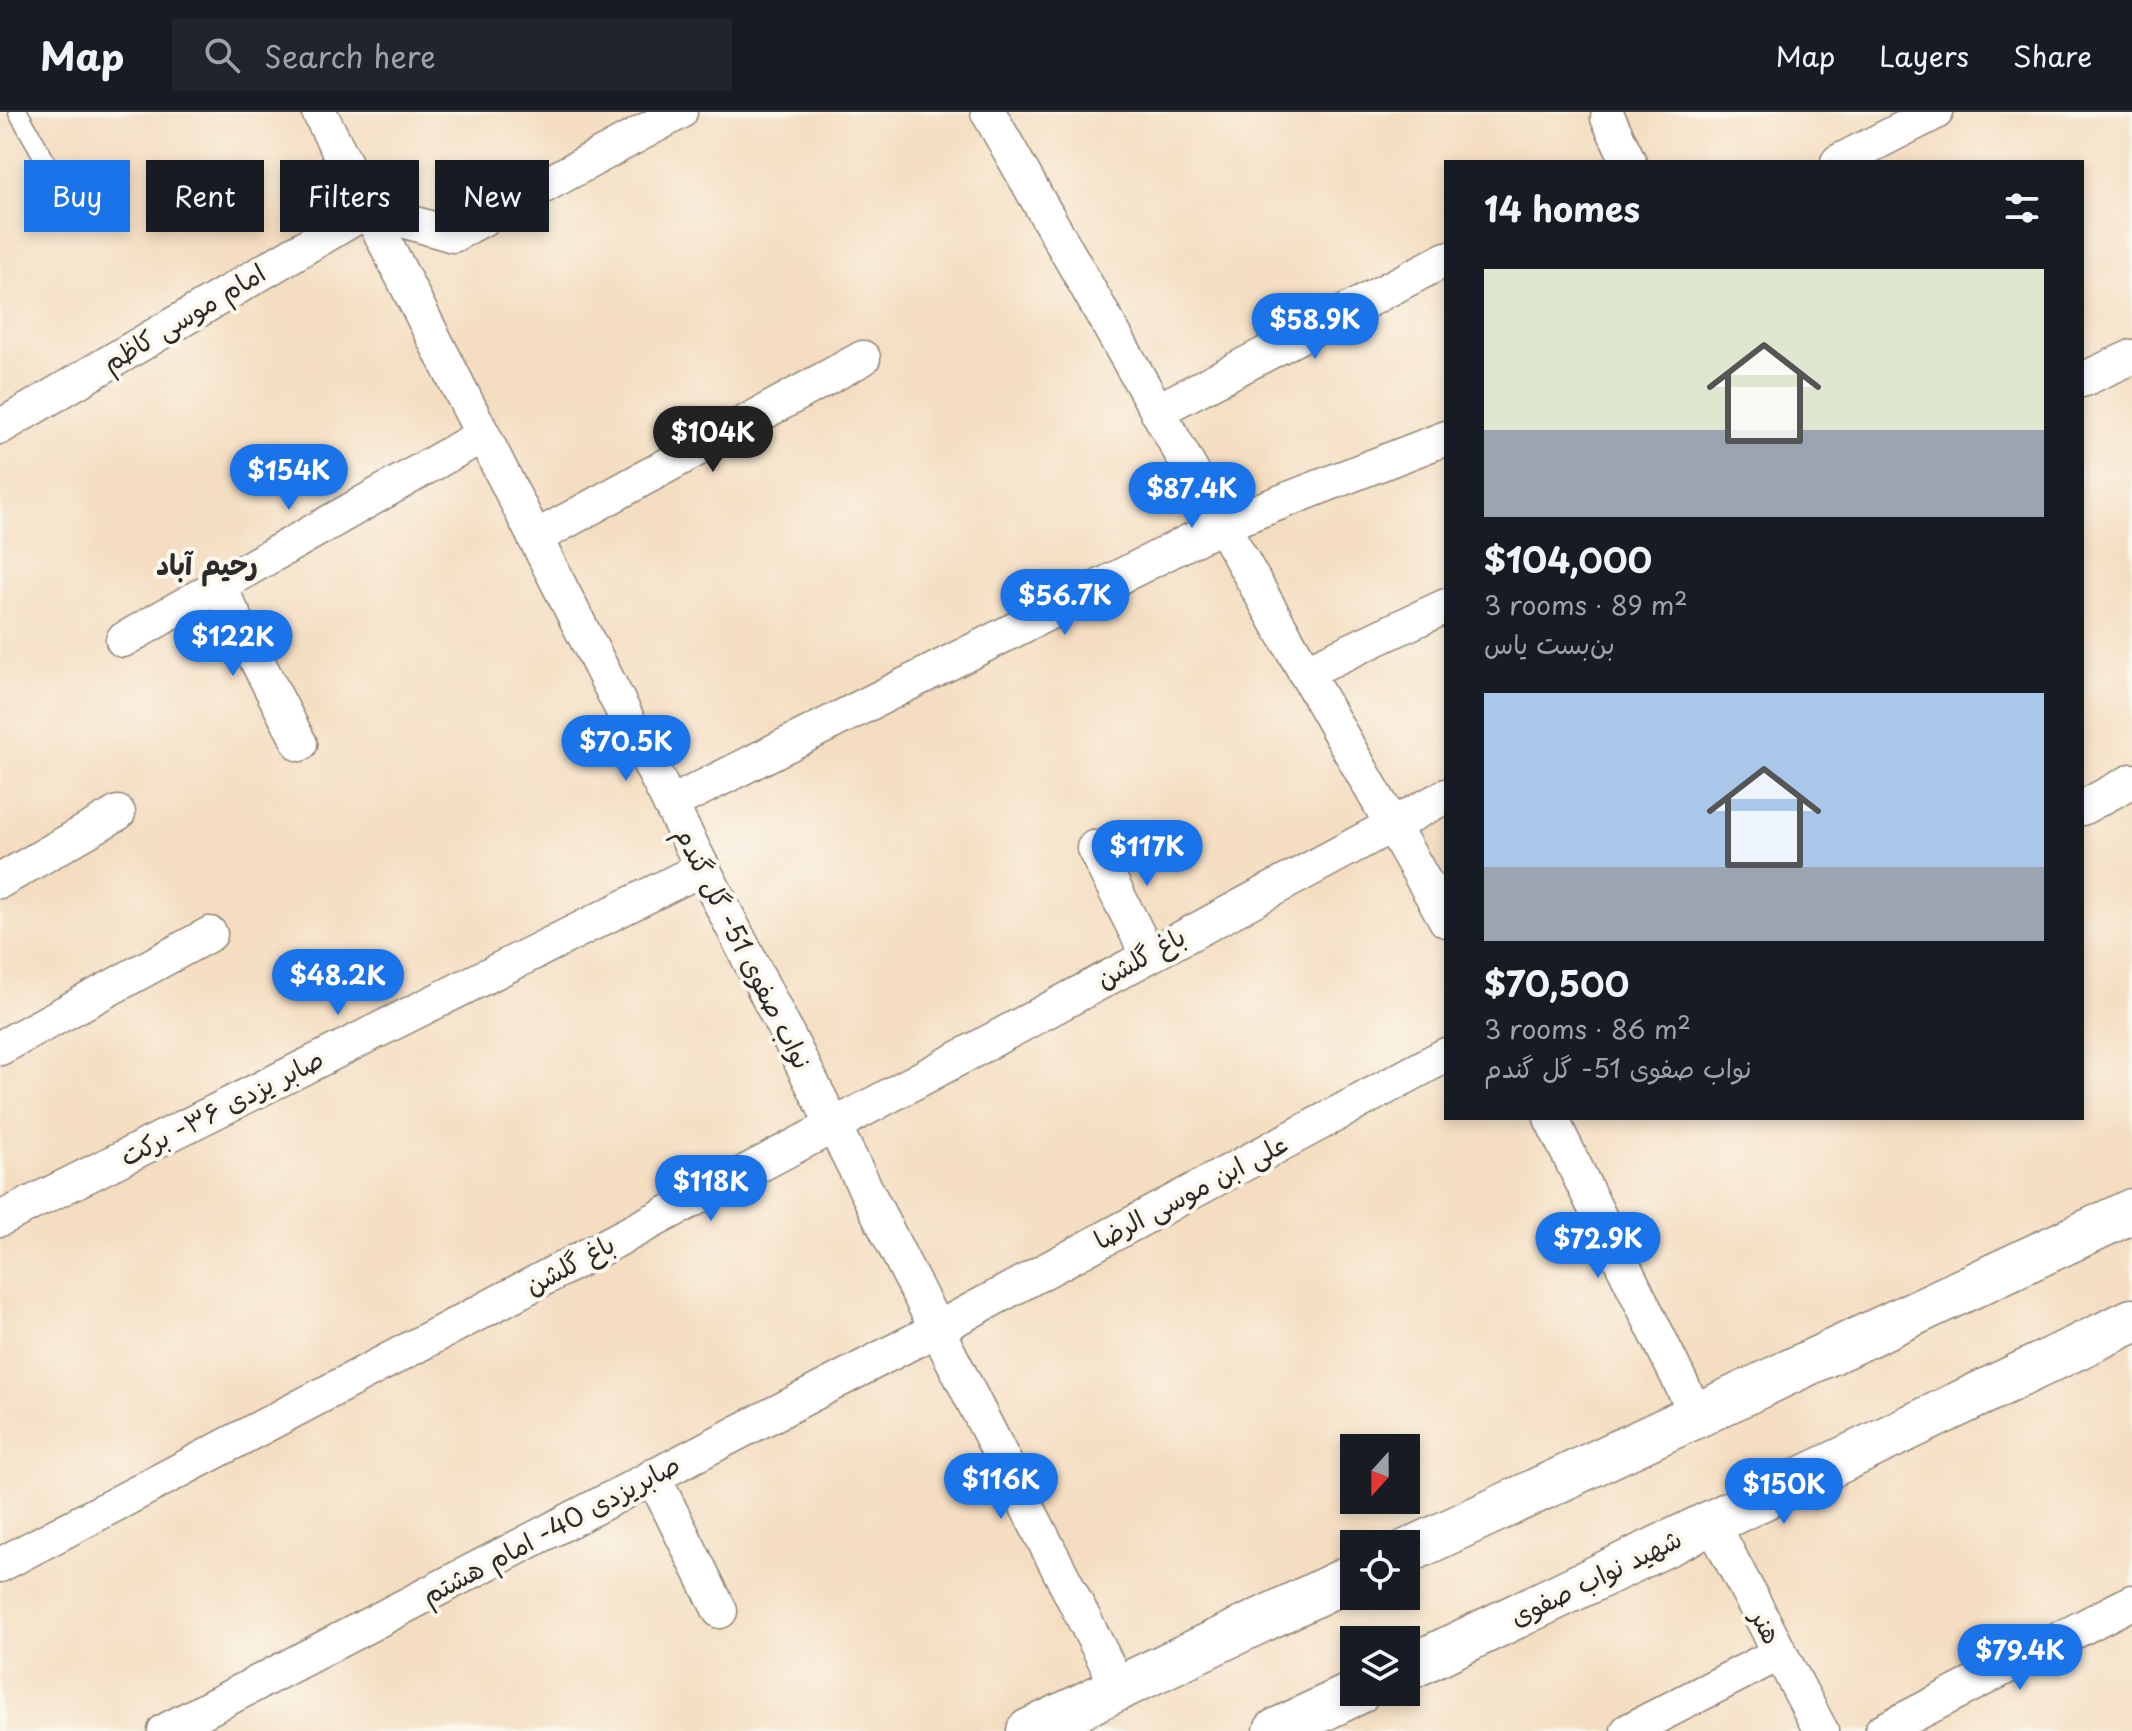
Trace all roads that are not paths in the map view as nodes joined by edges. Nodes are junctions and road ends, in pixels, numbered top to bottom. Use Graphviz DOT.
graph roads {
  1 [pos="18,112"];
  2 [pos="680,112"];
  3 [pos="988,112"];
  4 [pos="323,113"];
  5 [pos="1933,113"];
  6 [pos="1608,118"];
  7 [pos="45,160"];
  8 [pos="345,160"];
  9 [pos="1628,160"];
  10 [pos="1842,160"];
  11 [pos="419,225"];
  12 [pos="331,232"];
  13 [pos="379,232"];
  14 [pos="1444,260"];
  15 [pos="2132,357"];
  16 [pos="863,358"];
  17 [pos="2084,379"];
  18 [pos="1157,411"];
  19 [pos="0,427"];
  20 [pos="483,435"];
  21 [pos="1444,439"];
  22 [pos="1222,525"];
  23 [pos="535,538"];
  24 [pos="218,585"];
  25 [pos="1444,607"];
  26 [pos="123,640"];
  27 [pos="1305,672"];
  28 [pos="300,744"];
  29 [pos="2132,781"];
  30 [pos="1444,797"];
  31 [pos="670,804"];
  32 [pos="2084,807"];
  33 [pos="118,813"];
  34 [pos="1391,822"];
  35 [pos="1094,848"];
  36 [pos="703,868"];
  37 [pos="0,881"];
  38 [pos="1444,916"];
  39 [pos="210,934"];
  40 [pos="1148,955"];
  41 [pos="0,1048"];
  42 [pos="1444,1056"];
  43 [pos="1552,1120"];
  44 [pos="833,1126"];
  45 [pos="2132,1211"];
  46 [pos="0,1219"];
  47 [pos="2132,1321"];
  48 [pos="937,1329"];
  49 [pos="1697,1416"];
  50 [pos="653,1476"];
  51 [pos="1712,1523"];
  52 [pos="1420,1545"];
  53 [pos="0,1565"];
  54 [pos="1340,1583"];
  55 [pos="2132,1602"];
  56 [pos="720,1611"];
  57 [pos="1780,1653"];
  58 [pos="1420,1662"];
  59 [pos="1118,1686"];
  60 [pos="1340,1701"];
  61 [pos="165,1731"];
  62 [pos="1029,1731"];
  63 [pos="1276,1731"];
  64 [pos="1628,1731"];
  65 [pos="1821,1731"];
  66 [pos="1882,1731"];
  1 -- 7 [label="lane"];
  2 -- 11 [label="street"];
  3 -- 18 [label="street"];
  4 -- 8 [label="street, نواب صفوی 51- گل گندم"];
  5 -- 10 [label="street"];
  6 -- 9 [label="street"];
  12 -- 19 [label="street, امام موسی کاظم"];
  13 -- 20 [label="street, نواب صفوی 51- گل گندم"];
  14 -- 18 [label="street"];
  15 -- 17 [label="street"];
  16 -- 23 [label="street"];
  18 -- 22 [label="street"];
  20 -- 23 [label="street, نواب صفوی 51- گل گندم"];
  20 -- 24 [label="street"];
  21 -- 22 [label="street"];
  22 -- 27 [label="street"];
  22 -- 31 [label="street"];
  23 -- 31 [label="street, نواب صفوی 51- گل گندم"];
  24 -- 26 [label="street"];
  24 -- 28 [label="street"];
  25 -- 27 [label="street"];
  27 -- 34 [label="street"];
  29 -- 32 [label="street"];
  30 -- 34 [label="street, باغ گلشن"];
  31 -- 36 [label="street, نواب صفوی 51- گل گندم"];
  33 -- 37 [label="street"];
  34 -- 38 [label="street"];
  34 -- 40 [label="street, باغ گلشن"];
  35 -- 40 [label="street"];
  36 -- 44 [label="street, نواب صفوی 51- گل گندم"];
  36 -- 46 [label="street, صابر یزدی ۳۶- برکت"];
  39 -- 41 [label="street"];
  40 -- 44 [label="street, باغ گلشن"];
  42 -- 48 [label="street, علی ابن موسی الرضا"];
  43 -- 49 [label="street"];
  44 -- 48 [label="street, نواب صفوی 51- گل گندم"];
  44 -- 53 [label="street, باغ گلشن"];
  45 -- 49 [label="main road"];
  47 -- 51 [label="main road, شهید نواب صفوی"];
  48 -- 50 [label="street, صابریزدی 40- امام هشتم"];
  48 -- 59 [label="street, نواب صفوی 51- گل گندم"];
  49 -- 52 [label="main road"];
  50 -- 56 [label="street"];
  50 -- 61 [label="street, صابریزدی 40- امام هشتم"];
  51 -- 57 [label="street, هنر"];
  51 -- 58 [label="main road, شهید نواب صفوی"];
  54 -- 59 [label="main road"];
  55 -- 66 [label="street"];
  57 -- 64 [label="street"];
  57 -- 65 [label="street, هنر"];
  59 -- 62 [label="main road"];
  60 -- 63 [label="main road"];
}
